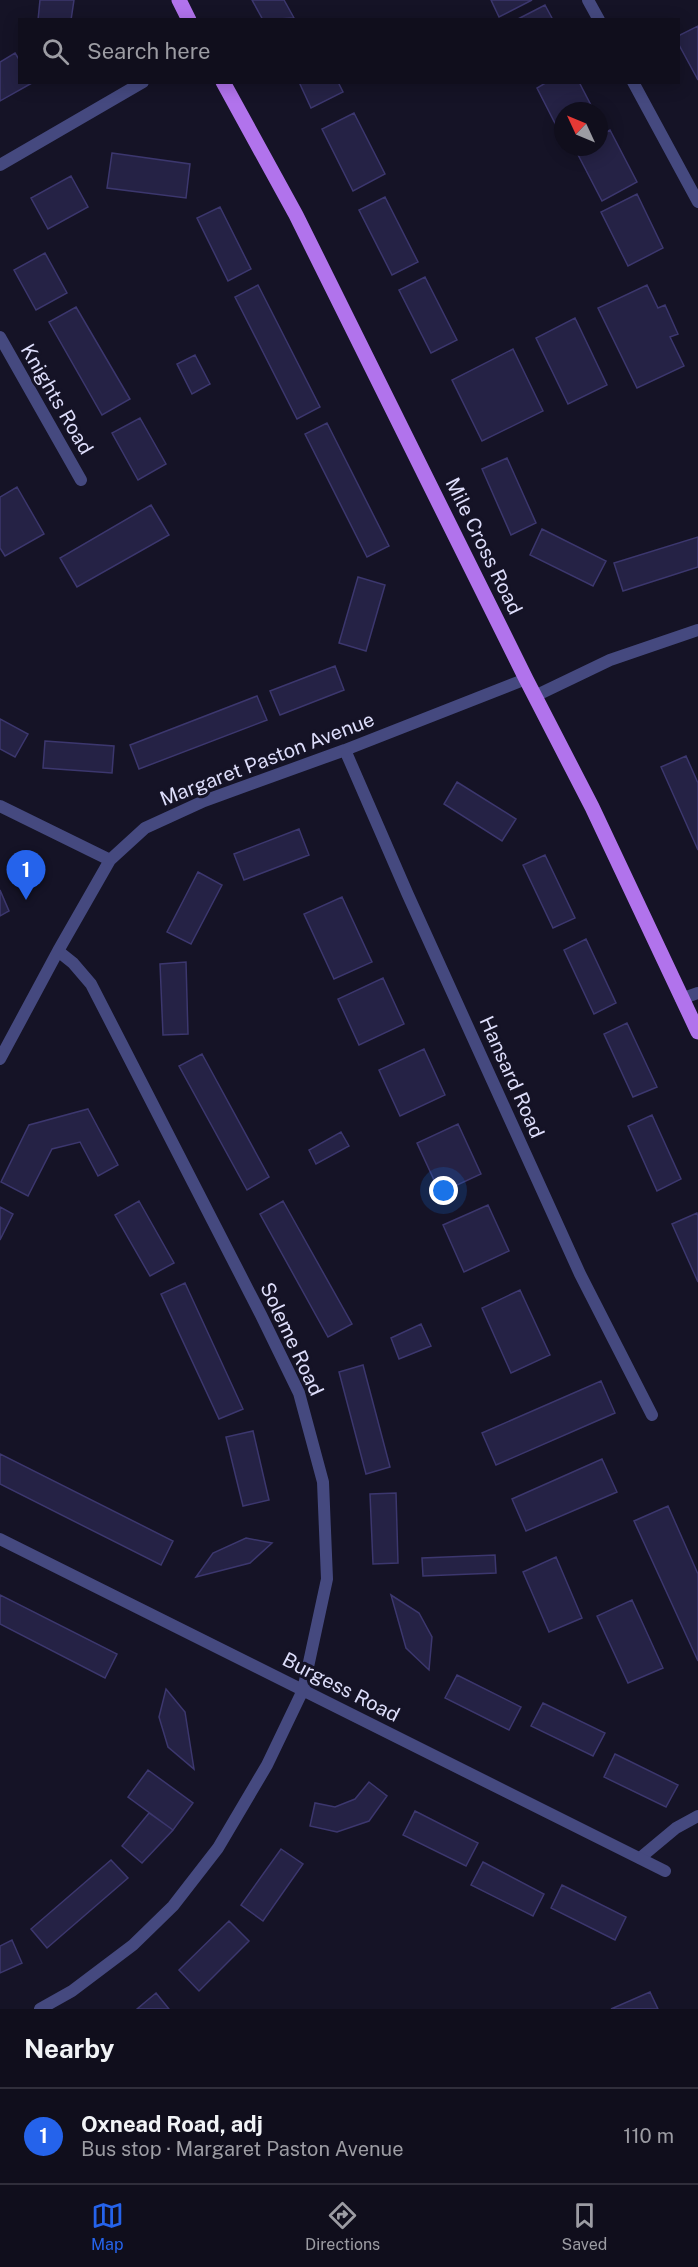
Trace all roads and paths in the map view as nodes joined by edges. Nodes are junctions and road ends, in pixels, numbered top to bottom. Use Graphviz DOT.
graph roads {
  1 [pos="179,0"];
  2 [pos="588,0"];
  3 [pos="188,18"];
  4 [pos="598,18"];
  5 [pos="139,84"];
  6 [pos="224,84"];
  7 [pos="634,84"];
  8 [pos="0,165"];
  9 [pos="698,202"];
  10 [pos="0,337"];
  11 [pos="81,480"];
  12 [pos="698,630"];
  13 [pos="526,679"];
  14 [pos="535,696"];
  15 [pos="345,750"];
  16 [pos="0,806"];
  17 [pos="110,860"];
  18 [pos="58,951"];
  19 [pos="698,993"];
  20 [pos="681,999"];
  21 [pos="698,1032"];
  22 [pos="0,1059"];
  23 [pos="651,1415"];
  24 [pos="0,1539"];
  25 [pos="303,1690"];
  26 [pos="698,1816"];
  27 [pos="640,1858"];
  28 [pos="665,1871"];
  29 [pos="39,2009"];
  1 -- 3 [label="main road"];
  2 -- 4 [label="street"];
  5 -- 8 [label="street"];
  6 -- 13 [label="main road, Mile Cross Road"];
  7 -- 9 [label="street"];
  10 -- 11 [label="street, Knights Road"];
  12 -- 14 [label="street"];
  13 -- 14 [label="main road, Mile Cross Road"];
  13 -- 15 [label="street, Margaret Paston Avenue"];
  14 -- 20 [label="main road, Mile Cross Road"];
  15 -- 17 [label="street, Margaret Paston Avenue"];
  15 -- 23 [label="street, Hansard Road"];
  16 -- 17 [label="street"];
  17 -- 18 [label="street, Margaret Paston Avenue"];
  18 -- 22 [label="street, Margaret Paston Avenue"];
  18 -- 25 [label="street, Soleme Road"];
  19 -- 20 [label="street"];
  20 -- 21 [label="main road, Mile Cross Road"];
  24 -- 25 [label="street, Burgess Road"];
  25 -- 27 [label="street, Burgess Road"];
  25 -- 29 [label="street, Soleme Road"];
  26 -- 27 [label="street"];
  27 -- 28 [label="street, Burgess Road"];
}
